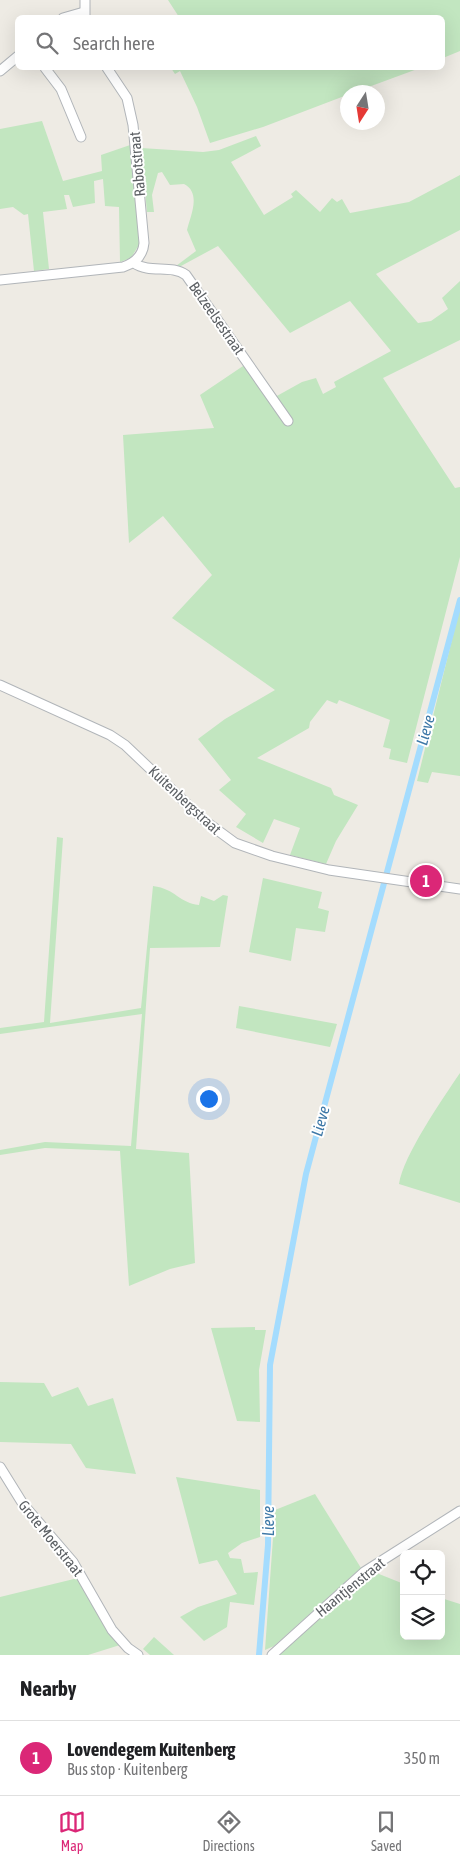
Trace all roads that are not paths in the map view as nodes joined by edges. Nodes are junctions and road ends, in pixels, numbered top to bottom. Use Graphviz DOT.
graph roads {
  1 [pos="86,0"];
  2 [pos="85,15"];
  3 [pos="15,58"];
  4 [pos="47,70"];
  5 [pos="108,70"];
  6 [pos="0,71"];
  7 [pos="81,137"];
  8 [pos="134,263"];
  9 [pos="0,280"];
  10 [pos="288,421"];
  11 [pos="0,685"];
  12 [pos="460,889"];
  13 [pos="0,1467"];
  14 [pos="460,1511"];
  15 [pos="138,1655"];
  16 [pos="272,1655"];
  1 -- 2 [label="street"];
  3 -- 6 [label="street"];
  4 -- 7 [label="street"];
  5 -- 8 [label="street, Rabotstraat"];
  8 -- 9 [label="street, Belzeelsestraat"];
  8 -- 10 [label="street, Belzeelsestraat"];
  11 -- 12 [label="street, Kuitenbergstraat"];
  13 -- 15 [label="street, Grote Moerstraat"];
  14 -- 16 [label="street, Haantjenstraat"];
}
